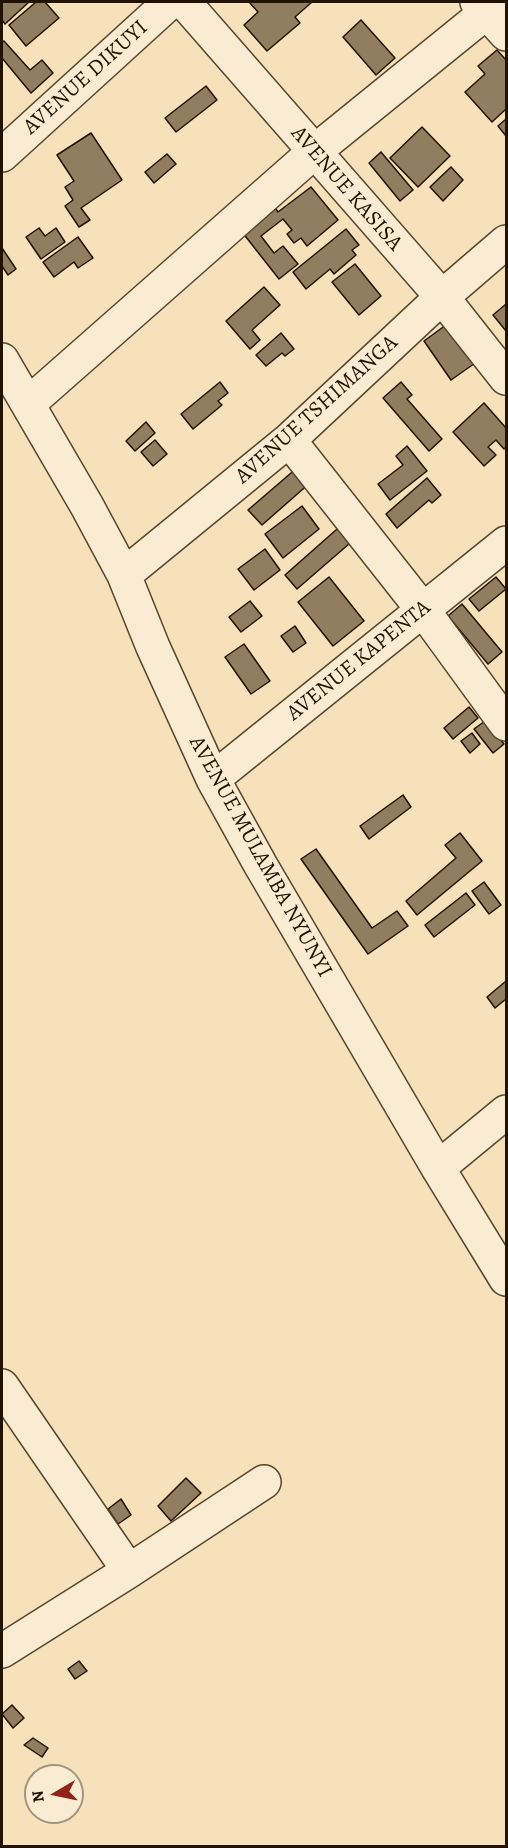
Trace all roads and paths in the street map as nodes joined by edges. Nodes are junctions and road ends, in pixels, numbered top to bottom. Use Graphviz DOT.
graph roads {
  1 [pos="170,2"];
  2 [pos="184,2"];
  3 [pos="492,12"];
  4 [pos="314,152"];
  5 [pos="2,155"];
  6 [pos="507,242"];
  7 [pos="442,297"];
  8 [pos="2,360"];
  9 [pos="507,378"];
  10 [pos="28,404"];
  11 [pos="289,440"];
  12 [pos="507,543"];
  13 [pos="124,575"];
  14 [pos="423,610"];
  15 [pos="507,724"];
  16 [pos="213,779"];
  17 [pos="507,1112"];
  18 [pos="438,1168"];
  19 [pos="507,1279"];
  20 [pos="2,1386"];
  21 [pos="264,1482"];
  22 [pos="129,1571"];
  23 [pos="2,1651"];
  1 -- 5 [label="street, AVENUE DIKUYI"];
  2 -- 4 [label="street, AVENUE KASISA"];
  3 -- 4 [label="street"];
  4 -- 7 [label="street, AVENUE KASISA"];
  4 -- 10 [label="street"];
  6 -- 7 [label="street, AVENUE TSHIMANGA"];
  7 -- 9 [label="street, AVENUE KASISA"];
  7 -- 11 [label="street, AVENUE TSHIMANGA"];
  8 -- 10 [label="street, AVENUE MULAMBA NYUNYI"];
  10 -- 13 [label="street, AVENUE MULAMBA NYUNYI"];
  11 -- 13 [label="street, AVENUE TSHIMANGA"];
  11 -- 14 [label="street"];
  12 -- 14 [label="street, AVENUE KAPENTA"];
  13 -- 16 [label="street, AVENUE MULAMBA NYUNYI"];
  14 -- 15 [label="street"];
  14 -- 16 [label="street, AVENUE KAPENTA"];
  16 -- 18 [label="street, AVENUE MULAMBA NYUNYI"];
  17 -- 18 [label="street"];
  18 -- 19 [label="street, AVENUE MULAMBA NYUNYI"];
  20 -- 22 [label="street"];
  21 -- 22 [label="street"];
  22 -- 23 [label="street"];
}
